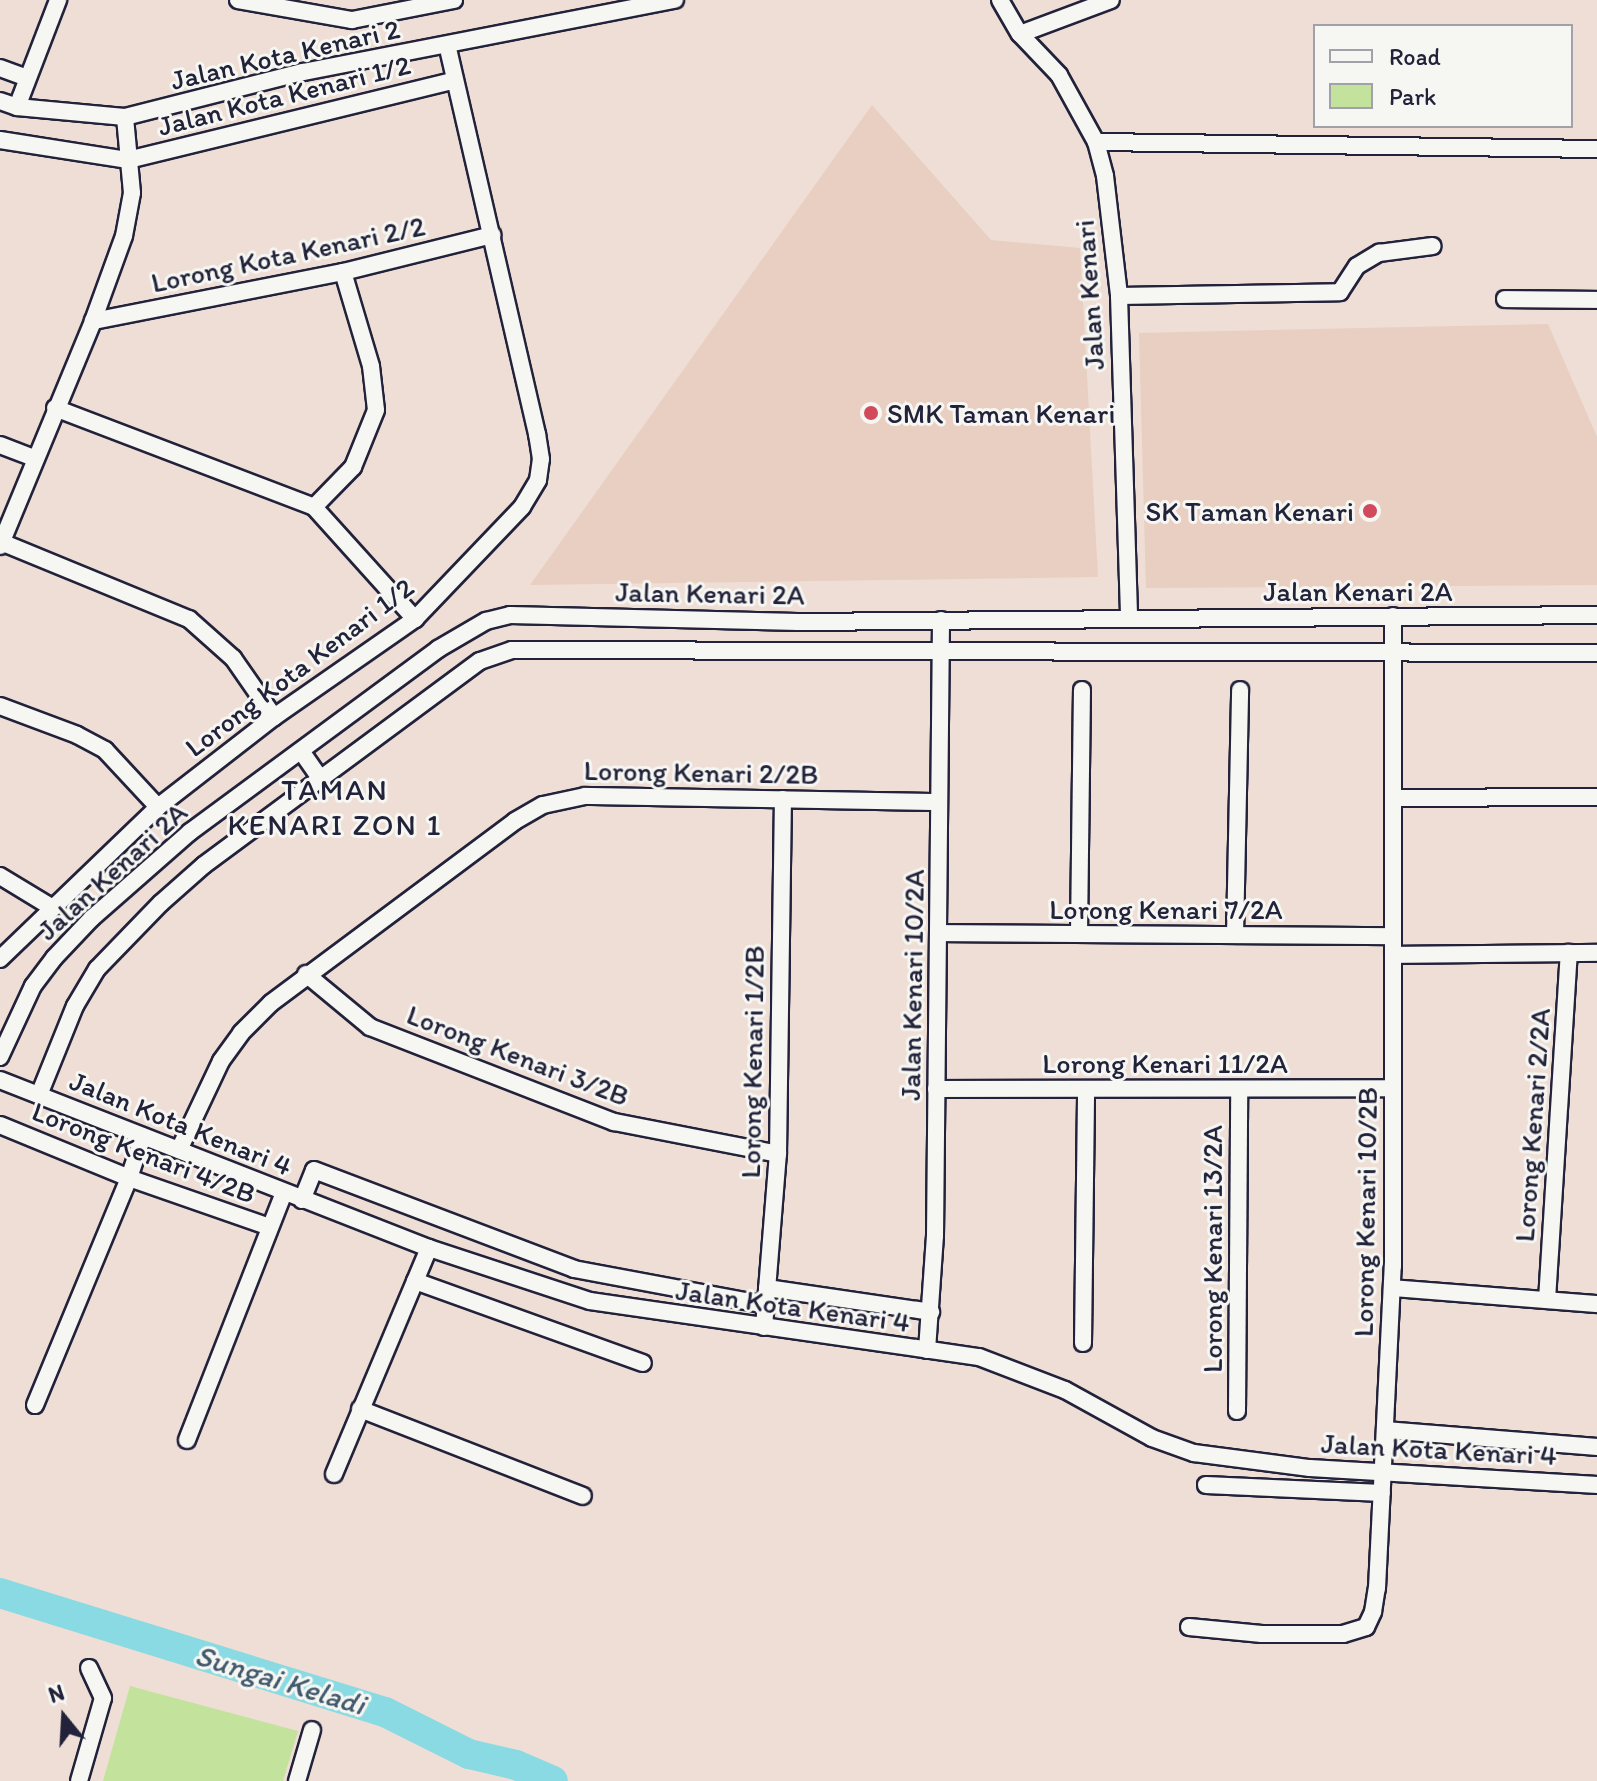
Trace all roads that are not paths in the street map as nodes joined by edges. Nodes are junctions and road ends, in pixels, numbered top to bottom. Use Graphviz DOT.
graph roads {
  1 [pos="58,0"];
  2 [pos="238,0"];
  3 [pos="454,0"];
  4 [pos="675,0"];
  5 [pos="1000,0"];
  6 [pos="1111,0"];
  7 [pos="612,7"];
  8 [pos="1020,34"];
  9 [pos="447,45"];
  10 [pos="0,68"];
  11 [pos="27,78"];
  12 [pos="453,81"];
  13 [pos="0,101"];
  14 [pos="17,107"];
  15 [pos="125,117"];
  16 [pos="0,140"];
  17 [pos="1096,142"];
  18 [pos="1597,149"];
  19 [pos="128,160"];
  20 [pos="493,235"];
  21 [pos="1433,246"];
  22 [pos="343,272"];
  23 [pos="1119,296"];
  24 [pos="1505,299"];
  25 [pos="1597,300"];
  26 [pos="93,321"];
  27 [pos="55,408"];
  28 [pos="0,445"];
  29 [pos="34,458"];
  30 [pos="314,507"];
  31 [pos="1,544"];
  32 [pos="1597,615"];
  33 [pos="1393,616"];
  34 [pos="1129,618"];
  35 [pos="415,619"];
  36 [pos="941,620"];
  37 [pos="941,650"];
  38 [pos="1392,653"];
  39 [pos="1597,653"];
  40 [pos="1082,690"];
  41 [pos="1240,690"];
  42 [pos="0,706"];
  43 [pos="274,717"];
  44 [pos="301,751"];
  45 [pos="322,781"];
  46 [pos="1597,797"];
  47 [pos="1393,798"];
  48 [pos="783,799"];
  49 [pos="939,802"];
  50 [pos="158,807"];
  51 [pos="0,876"];
  52 [pos="51,907"];
  53 [pos="938,933"];
  54 [pos="1079,934"];
  55 [pos="1235,935"];
  56 [pos="1393,936"];
  57 [pos="1569,953"];
  58 [pos="1597,953"];
  59 [pos="1393,955"];
  60 [pos="0,959"];
  61 [pos="306,974"];
  62 [pos="0,1057"];
  63 [pos="0,1080"];
  64 [pos="1393,1088"];
  65 [pos="936,1089"];
  66 [pos="1086,1089"];
  67 [pos="1239,1089"];
  68 [pos="39,1095"];
  69 [pos="0,1125"];
  70 [pos="143,1136"];
  71 [pos="179,1150"];
  72 [pos="778,1154"];
  73 [pos="129,1178"];
  74 [pos="284,1192"];
  75 [pos="302,1200"];
  76 [pos="270,1227"];
  77 [pos="429,1248"];
  78 [pos="415,1281"];
  79 [pos="767,1288"];
  80 [pos="1392,1288"];
  81 [pos="1547,1300"];
  82 [pos="1597,1304"];
  83 [pos="766,1305"];
  84 [pos="931,1312"];
  85 [pos="764,1327"];
  86 [pos="1083,1343"];
  87 [pos="927,1350"];
  88 [pos="643,1363"];
  89 [pos="35,1405"];
  90 [pos="360,1409"];
  91 [pos="1237,1411"];
  92 [pos="1385,1430"];
  93 [pos="187,1440"];
  94 [pos="1597,1447"];
  95 [pos="1383,1471"];
  96 [pos="334,1474"];
  97 [pos="1206,1485"];
  98 [pos="1597,1485"];
  99 [pos="1382,1493"];
  100 [pos="583,1496"];
  101 [pos="1189,1627"];
  102 [pos="89,1668"];
  103 [pos="312,1730"];
  104 [pos="79,1781"];
  105 [pos="297,1781"];
  1 -- 11 [label="street"];
  2 -- 3 [label="street"];
  4 -- 7 [label="street, Jalan Kota Kenari 2"];
  5 -- 8 [label="street, Jalan Kenari"];
  6 -- 8 [label="street"];
  7 -- 9 [label="street, Jalan Kota Kenari 2"];
  8 -- 17 [label="street, Jalan Kenari"];
  9 -- 12 [label="street, Lorong Kota Kenari 1/2"];
  9 -- 15 [label="street, Jalan Kota Kenari 2"];
  10 -- 11 [label="street"];
  11 -- 14 [label="street"];
  12 -- 19 [label="street, Jalan Kota Kenari 1/2"];
  12 -- 20 [label="street, Lorong Kota Kenari 1/2"];
  13 -- 14 [label="street, Jalan Kota Kenari 2"];
  14 -- 15 [label="street, Jalan Kota Kenari 2"];
  15 -- 19 [label="street"];
  16 -- 19 [label="street"];
  17 -- 18 [label="street"];
  17 -- 23 [label="street, Jalan Kenari"];
  19 -- 26 [label="street"];
  20 -- 22 [label="street, Lorong Kota Kenari 2/2"];
  20 -- 35 [label="street, Lorong Kota Kenari 1/2"];
  21 -- 23 [label="street"];
  22 -- 26 [label="street, Lorong Kota Kenari 2/2"];
  22 -- 30 [label="street"];
  23 -- 34 [label="street, Jalan Kenari"];
  24 -- 25 [label="street"];
  26 -- 27 [label="street"];
  27 -- 29 [label="street"];
  27 -- 30 [label="street"];
  28 -- 29 [label="street"];
  29 -- 31 [label="street"];
  30 -- 35 [label="street"];
  31 -- 43 [label="street"];
  32 -- 33 [label="street, Jalan Kenari 2A"];
  33 -- 34 [label="street, Jalan Kenari 2A"];
  33 -- 38 [label="street, Lorong Kenari 10/2B"];
  34 -- 36 [label="street, Jalan Kenari 2A"];
  35 -- 43 [label="street, Lorong Kota Kenari 1/2"];
  36 -- 37 [label="street, Jalan Kenari 10/2A"];
  36 -- 44 [label="street, Jalan Kenari 2A"];
  37 -- 38 [label="street, Jalan Kenari 2A"];
  37 -- 45 [label="street, Jalan Kenari 2A"];
  37 -- 49 [label="street, Jalan Kenari 10/2A"];
  38 -- 39 [label="street, Jalan Kenari 2A"];
  38 -- 47 [label="street, Lorong Kenari 10/2B"];
  40 -- 54 [label="street"];
  41 -- 55 [label="street"];
  42 -- 50 [label="street"];
  43 -- 50 [label="street, Lorong Kota Kenari 1/2"];
  44 -- 45 [label="street"];
  44 -- 62 [label="street, Jalan Kenari 2A"];
  45 -- 68 [label="street, Jalan Kenari 2A"];
  46 -- 47 [label="street"];
  47 -- 56 [label="street, Lorong Kenari 10/2B"];
  48 -- 49 [label="street, Lorong Kenari 2/2B"];
  48 -- 61 [label="street, Lorong Kenari 2/2B"];
  48 -- 72 [label="street, Lorong Kenari 1/2B"];
  49 -- 53 [label="street, Jalan Kenari 10/2A"];
  50 -- 52 [label="street, Lorong Kota Kenari 1/2"];
  51 -- 52 [label="street"];
  52 -- 60 [label="street, Lorong Kota Kenari 1/2"];
  53 -- 54 [label="street, Lorong Kenari 7/2A"];
  53 -- 65 [label="street, Jalan Kenari 10/2A"];
  54 -- 55 [label="street, Lorong Kenari 7/2A"];
  55 -- 56 [label="street, Lorong Kenari 7/2A"];
  56 -- 59 [label="street, Lorong Kenari 10/2B"];
  57 -- 58 [label="street"];
  57 -- 59 [label="street"];
  57 -- 81 [label="street, Lorong Kenari 2/2A"];
  59 -- 64 [label="street, Lorong Kenari 10/2B"];
  61 -- 71 [label="street, Lorong Kenari 2/2B"];
  61 -- 72 [label="street, Lorong Kenari 3/2B"];
  63 -- 68 [label="street, Jalan Kota Kenari 4"];
  64 -- 67 [label="street, Lorong Kenari 11/2A"];
  64 -- 80 [label="street, Lorong Kenari 10/2B"];
  65 -- 66 [label="street, Lorong Kenari 11/2A"];
  65 -- 84 [label="street, Jalan Kenari 10/2A"];
  66 -- 67 [label="street, Lorong Kenari 11/2A"];
  66 -- 86 [label="street"];
  67 -- 91 [label="street, Lorong Kenari 13/2A"];
  68 -- 70 [label="street, Jalan Kota Kenari 4"];
  69 -- 73 [label="street, Lorong Kenari 4/2B"];
  70 -- 71 [label="street, Jalan Kota Kenari 4"];
  70 -- 73 [label="street"];
  71 -- 74 [label="street, Jalan Kota Kenari 4"];
  72 -- 79 [label="street, Lorong Kenari 1/2B"];
  73 -- 76 [label="street, Lorong Kenari 4/2B"];
  73 -- 89 [label="street"];
  74 -- 75 [label="street, Jalan Kota Kenari 4"];
  74 -- 76 [label="street"];
  75 -- 77 [label="street, Jalan Kota Kenari 4"];
  75 -- 83 [label="street"];
  76 -- 93 [label="street"];
  77 -- 78 [label="street"];
  77 -- 85 [label="street, Jalan Kota Kenari 4"];
  78 -- 88 [label="street"];
  78 -- 90 [label="street"];
  79 -- 83 [label="street, Lorong Kenari 1/2B"];
  79 -- 84 [label="street"];
  80 -- 81 [label="street"];
  80 -- 92 [label="street, Lorong Kenari 10/2B"];
  81 -- 82 [label="street"];
  83 -- 85 [label="street, Lorong Kenari 1/2B"];
  84 -- 87 [label="street, Jalan Kenari 10/2A"];
  85 -- 87 [label="street, Jalan Kota Kenari 4"];
  87 -- 95 [label="street, Jalan Kota Kenari 4"];
  90 -- 96 [label="street"];
  90 -- 100 [label="street"];
  92 -- 94 [label="street"];
  92 -- 95 [label="street, Lorong Kenari 10/2B"];
  95 -- 98 [label="street, Jalan Kota Kenari 4"];
  95 -- 99 [label="street, Lorong Kenari 10/2B"];
  97 -- 99 [label="street"];
  99 -- 101 [label="street, Lorong Kenari 10/2B"];
  102 -- 104 [label="street"];
  103 -- 105 [label="street"];
}
